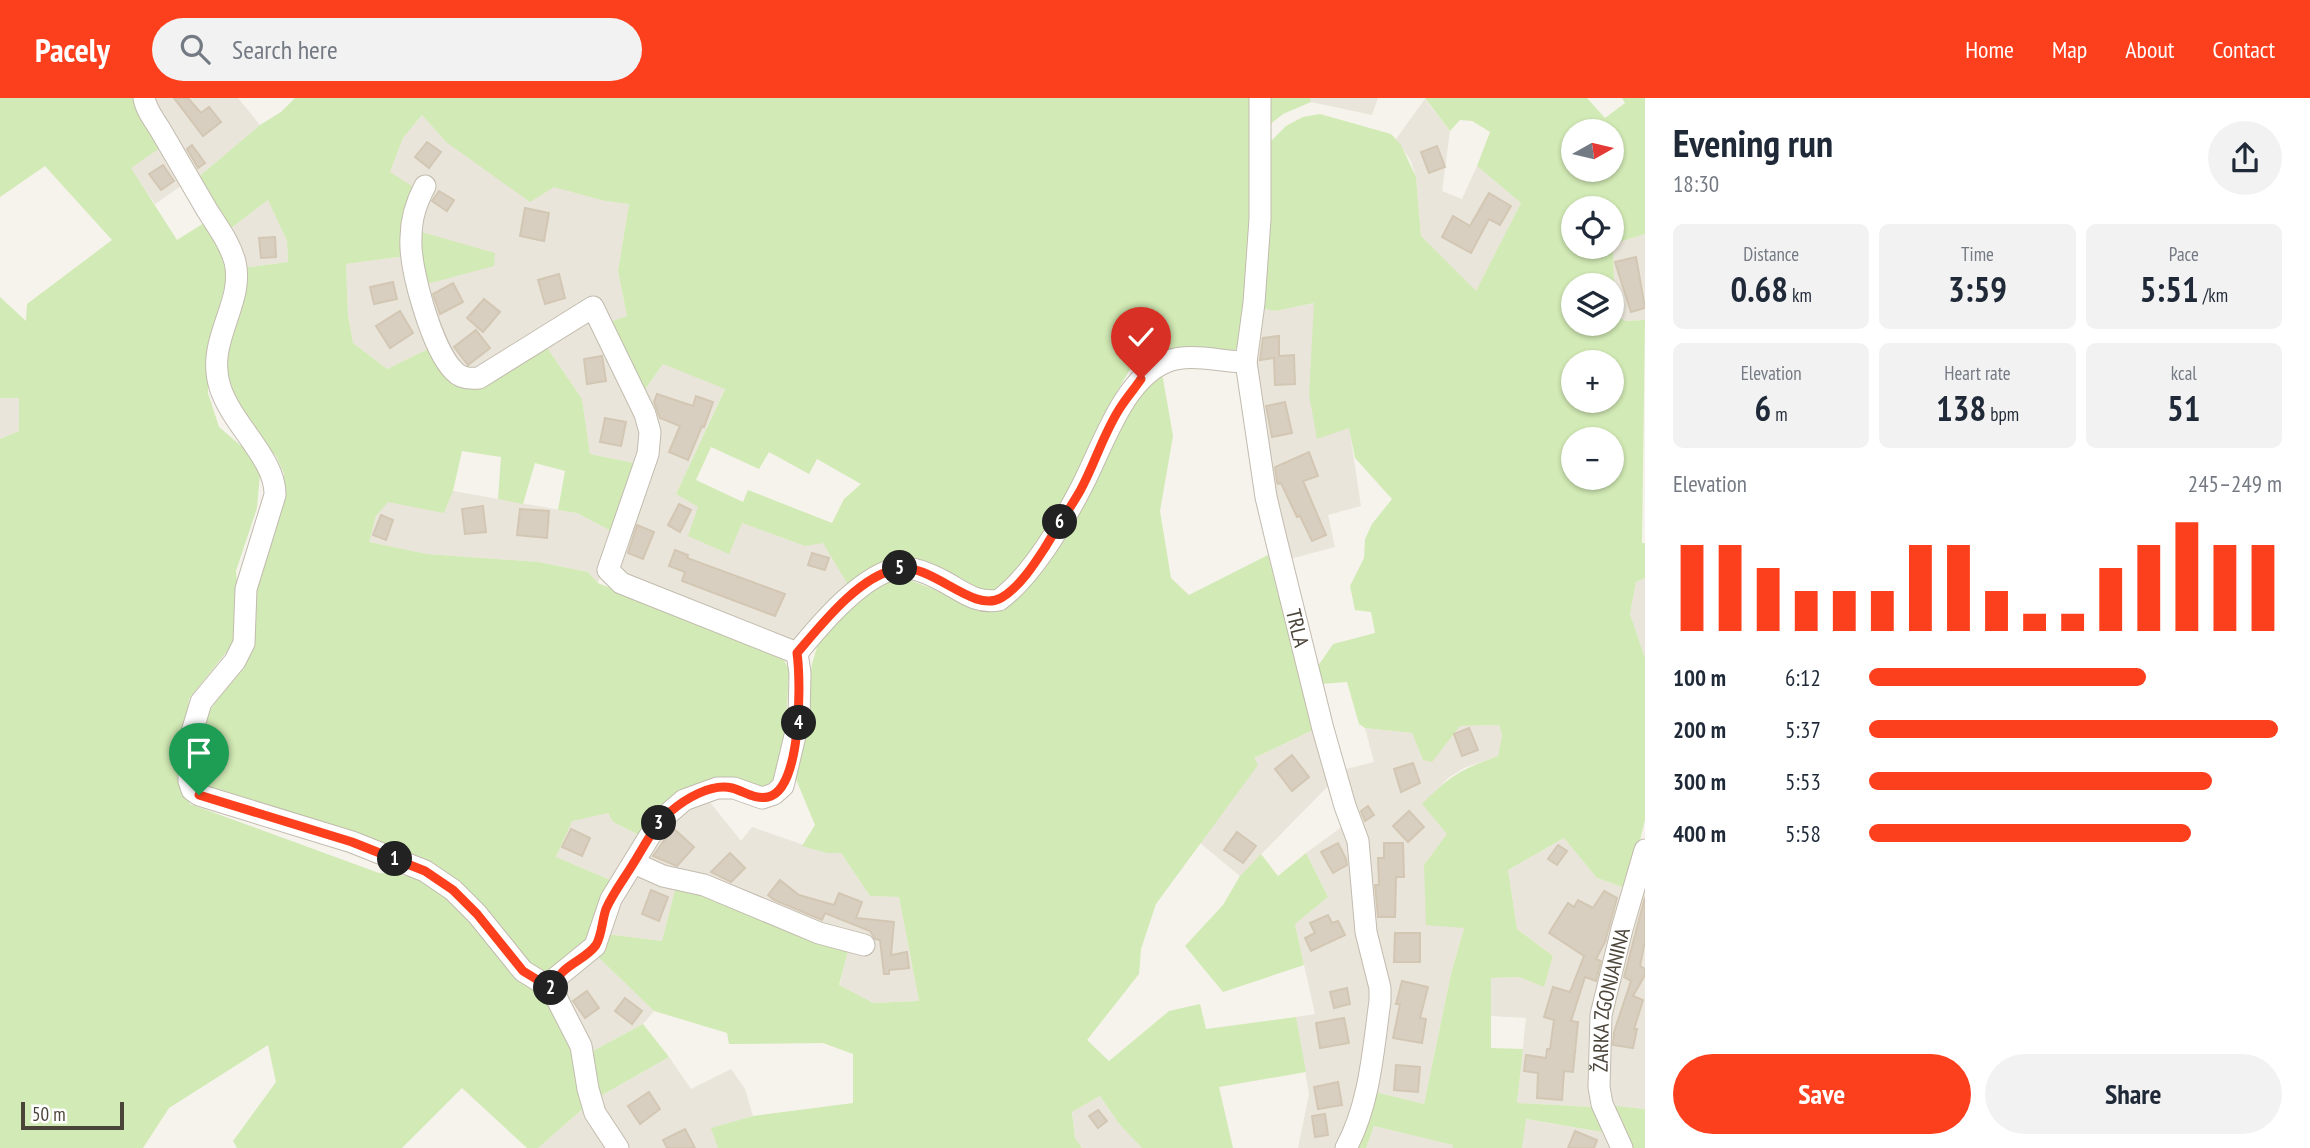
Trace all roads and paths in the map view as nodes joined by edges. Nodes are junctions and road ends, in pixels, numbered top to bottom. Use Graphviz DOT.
graph roads {
  1 [pos="144,98"];
  2 [pos="1260,98"];
  3 [pos="425,186"];
  4 [pos="1246,362"];
  5 [pos="797,653"];
  6 [pos="1645,850"];
  7 [pos="634,863"];
  8 [pos="864,945"];
  9 [pos="554,990"];
  10 [pos="618,1148"];
  11 [pos="1346,1148"];
  12 [pos="1622,1148"];
  1 -- 9 [label="street"];
  2 -- 4 [label="street, TRLA"];
  3 -- 5 [label="street"];
  4 -- 5 [label="street"];
  4 -- 11 [label="street, TRLA"];
  5 -- 7 [label="street"];
  6 -- 12 [label="street, ŽARKA ZGONJANINA"];
  7 -- 8 [label="street"];
  7 -- 9 [label="street"];
  9 -- 10 [label="street"];
}
